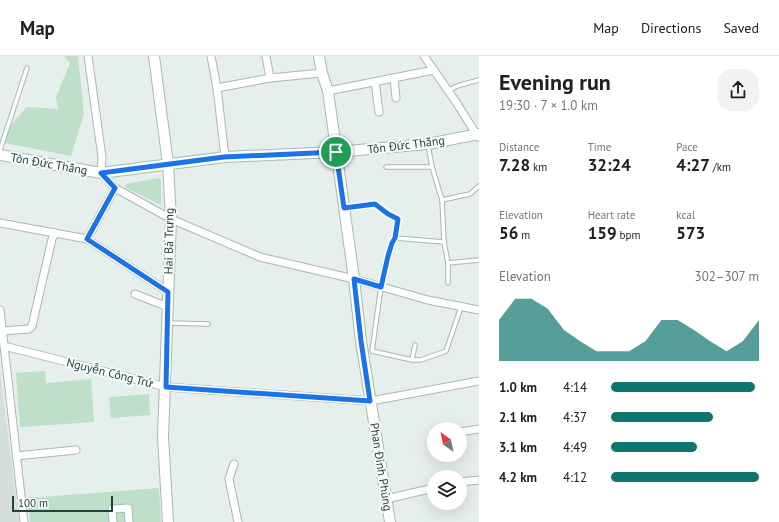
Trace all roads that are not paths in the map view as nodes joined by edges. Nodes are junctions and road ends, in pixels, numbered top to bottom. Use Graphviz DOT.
graph roads {
  1 [pos="88,56"];
  2 [pos="154,56"];
  3 [pos="211,56"];
  4 [pos="266,56"];
  5 [pos="319,56"];
  6 [pos="424,56"];
  7 [pos="27,68"];
  8 [pos="434,70"];
  9 [pos="322,73"];
  10 [pos="270,78"];
  11 [pos="394,78"];
  12 [pos="479,80"];
  13 [pos="375,82"];
  14 [pos="217,88"];
  15 [pos="448,90"];
  16 [pos="328,91"];
  17 [pos="396,98"];
  18 [pos="380,112"];
  19 [pos="478,136"];
  20 [pos="428,144"];
  21 [pos="0,150"];
  22 [pos="336,152"];
  23 [pos="0,155"];
  24 [pos="224,157"];
  25 [pos="168,164"];
  26 [pos="386,167"];
  27 [pos="432,167"];
  28 [pos="101,173"];
  29 [pos="479,186"];
  30 [pos="115,188"];
  31 [pos="442,200"];
  32 [pos="344,208"];
  33 [pos="171,219"];
  34 [pos="0,223"];
  35 [pos="55,233"];
  36 [pos="395,238"];
  37 [pos="87,239"];
  38 [pos="444,242"];
  39 [pos="479,260"];
  40 [pos="448,263"];
  41 [pos="354,279"];
  42 [pos="448,283"];
  43 [pos="381,287"];
  44 [pos="168,292"];
  45 [pos="135,294"];
  46 [pos="168,307"];
  47 [pos="461,307"];
  48 [pos="0,310"];
  49 [pos="479,310"];
  50 [pos="168,323"];
  51 [pos="208,324"];
  52 [pos="2,331"];
  53 [pos="415,345"];
  54 [pos="4,346"];
  55 [pos="412,360"];
  56 [pos="479,381"];
  57 [pos="166,387"];
  58 [pos="370,401"];
  59 [pos="479,429"];
  60 [pos="467,431"];
  61 [pos="76,450"];
  62 [pos="16,456"];
  63 [pos="234,464"];
  64 [pos="479,480"];
  65 [pos="467,481"];
  66 [pos="427,490"];
  67 [pos="386,499"];
  68 [pos="24,522"];
  69 [pos="113,522"];
  70 [pos="129,522"];
  71 [pos="168,522"];
  72 [pos="238,522"];
  73 [pos="390,522"];
  1 -- 28 [label="street"];
  2 -- 25 [label="street, Hai Bà Trưng"];
  3 -- 14 [label="street"];
  4 -- 10 [label="street"];
  5 -- 9 [label="street, Phan Đình Phùng"];
  6 -- 8 [label="street"];
  7 -- 21 [label="lane"];
  8 -- 11 [label="street"];
  8 -- 15 [label="street"];
  9 -- 10 [label="street"];
  9 -- 16 [label="street, Phan Đình Phùng"];
  10 -- 14 [label="street"];
  11 -- 13 [label="street"];
  11 -- 17 [label="street"];
  12 -- 15 [label="lane"];
  13 -- 16 [label="street"];
  13 -- 18 [label="street"];
  14 -- 24 [label="street"];
  15 -- 19 [label="street"];
  16 -- 22 [label="street, Phan Đình Phùng"];
  19 -- 20 [label="street, Tôn Đức Thắng"];
  20 -- 22 [label="street, Tôn Đức Thắng"];
  20 -- 27 [label="lane"];
  22 -- 24 [label="street, Tôn Đức Thắng"];
  22 -- 32 [label="street, Phan Đình Phùng"];
  23 -- 28 [label="street, Tôn Đức Thắng"];
  24 -- 25 [label="street, Tôn Đức Thắng"];
  25 -- 28 [label="street, Tôn Đức Thắng"];
  25 -- 33 [label="street, Hai Bà Trưng"];
  26 -- 27 [label="lane"];
  27 -- 31 [label="lane"];
  28 -- 30 [label="street"];
  29 -- 31 [label="lane"];
  30 -- 33 [label="street"];
  30 -- 37 [label="street"];
  31 -- 38 [label="lane"];
  32 -- 36 [label="lane"];
  32 -- 41 [label="street, Phan Đình Phùng"];
  33 -- 41 [label="street"];
  33 -- 44 [label="street, Hai Bà Trưng"];
  34 -- 35 [label="street"];
  35 -- 37 [label="street"];
  35 -- 52 [label="street"];
  36 -- 38 [label="lane"];
  36 -- 43 [label="lane"];
  37 -- 44 [label="street"];
  38 -- 40 [label="lane"];
  39 -- 40 [label="lane"];
  40 -- 42 [label="lane"];
  41 -- 43 [label="street"];
  41 -- 58 [label="street, Phan Đình Phùng"];
  43 -- 47 [label="street"];
  43 -- 55 [label="lane"];
  44 -- 46 [label="street, Hai Bà Trưng"];
  45 -- 46 [label="street"];
  46 -- 50 [label="street, Hai Bà Trưng"];
  47 -- 49 [label="street"];
  47 -- 55 [label="lane"];
  48 -- 52 [label="street"];
  50 -- 51 [label="lane"];
  50 -- 57 [label="street, Hai Bà Trưng"];
  52 -- 54 [label="street"];
  53 -- 55 [label="lane"];
  54 -- 57 [label="street, Nguyễn Công Trứ"];
  54 -- 62 [label="street"];
  56 -- 58 [label="street, Nguyễn Công Trứ"];
  57 -- 58 [label="street, Nguyễn Công Trứ"];
  57 -- 71 [label="street, Hai Bà Trưng"];
  58 -- 67 [label="street, Phan Đình Phùng"];
  59 -- 60 [label="street"];
  61 -- 62 [label="street"];
  62 -- 68 [label="street"];
  63 -- 72 [label="street"];
  64 -- 65 [label="street"];
  66 -- 67 [label="street"];
  67 -- 73 [label="street, Phan Đình Phùng"];
  69 -- 70 [label="street"];
}
